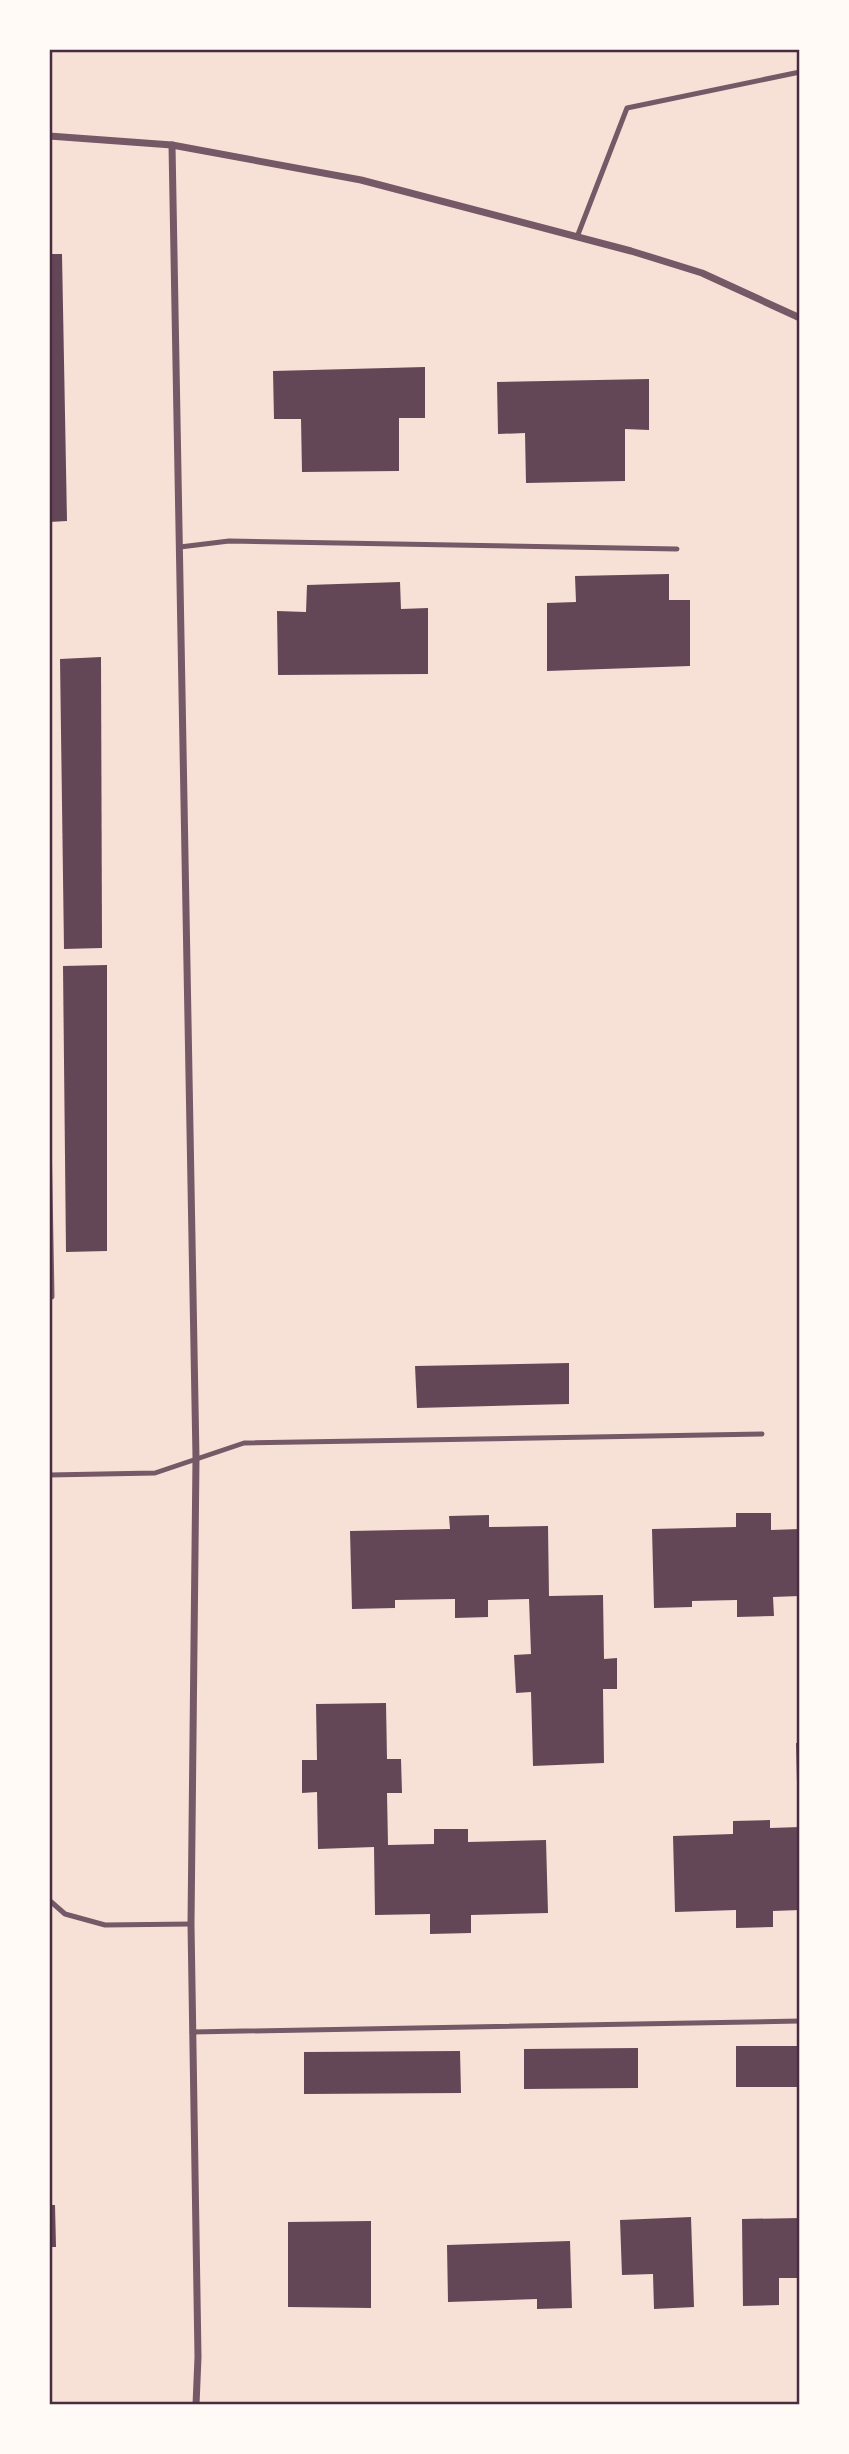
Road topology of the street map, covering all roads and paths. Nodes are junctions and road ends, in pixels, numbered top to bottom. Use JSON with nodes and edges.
{"nodes":[{"id":1,"x":800,"y":72,"type":"edge"},
{"id":2,"x":49,"y":136,"type":"edge"},
{"id":3,"x":172,"y":145,"type":"junction"},
{"id":4,"x":577,"y":237,"type":"junction"},
{"id":5,"x":800,"y":318,"type":"edge"},
{"id":6,"x":180,"y":547,"type":"junction"},
{"id":7,"x":677,"y":549,"type":"dead end"},
{"id":8,"x":49,"y":1134,"type":"edge"},
{"id":9,"x":49,"y":1297,"type":"edge"},
{"id":10,"x":762,"y":1434,"type":"dead end"},
{"id":11,"x":196,"y":1458,"type":"junction"},
{"id":12,"x":49,"y":1475,"type":"edge"},
{"id":13,"x":49,"y":1900,"type":"edge"},
{"id":14,"x":191,"y":1924,"type":"junction"},
{"id":15,"x":800,"y":2021,"type":"edge"},
{"id":16,"x":192,"y":2032,"type":"junction"},
{"id":17,"x":196,"y":2405,"type":"edge"}],
"edges":[{"from":1,"to":4,"type":"lane"},
{"from":2,"to":3,"type":"street"},
{"from":3,"to":4,"type":"street"},
{"from":3,"to":6,"type":"street"},
{"from":4,"to":5,"type":"street"},
{"from":6,"to":7,"type":"lane"},
{"from":6,"to":11,"type":"street"},
{"from":8,"to":9,"type":"lane"},
{"from":10,"to":11,"type":"lane"},
{"from":11,"to":12,"type":"lane"},
{"from":11,"to":14,"type":"street"},
{"from":13,"to":14,"type":"lane"},
{"from":14,"to":16,"type":"street"},
{"from":15,"to":16,"type":"lane"},
{"from":16,"to":17,"type":"street"}]}
